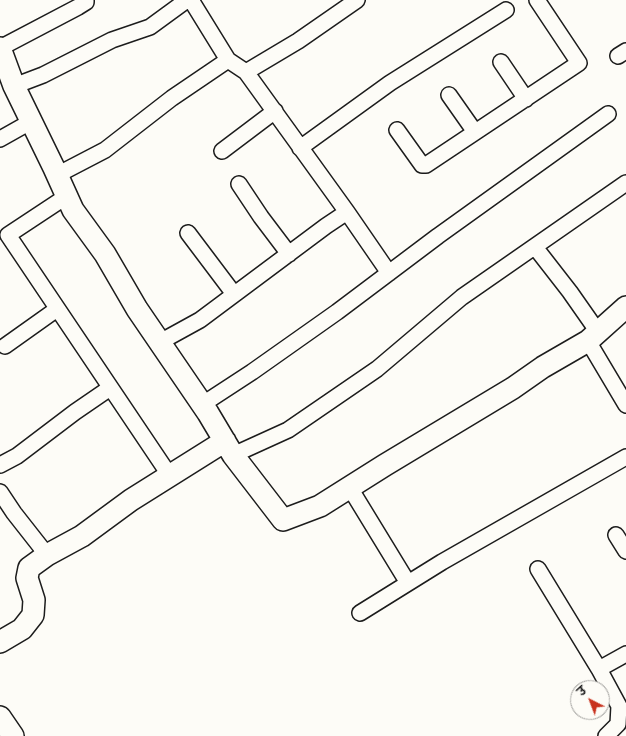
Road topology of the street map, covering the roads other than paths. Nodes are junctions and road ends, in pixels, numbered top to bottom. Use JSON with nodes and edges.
{"nodes":[{"id":1,"x":86,"y":0,"type":"edge"},
{"id":2,"x":187,"y":0,"type":"edge"},
{"id":3,"x":191,"y":0,"type":"edge"},
{"id":4,"x":357,"y":0,"type":"edge"},
{"id":5,"x":537,"y":0,"type":"edge"},
{"id":6,"x":506,"y":10,"type":"dead end"},
{"id":7,"x":0,"y":48,"type":"edge"},
{"id":8,"x":228,"y":60,"type":"junction"},
{"id":9,"x":501,"y":62,"type":"dead end"},
{"id":10,"x":246,"y":72,"type":"junction"},
{"id":11,"x":14,"y":86,"type":"junction"},
{"id":12,"x":449,"y":95,"type":"dead end"},
{"id":13,"x":526,"y":99,"type":"junction"},
{"id":14,"x":275,"y":111,"type":"junction"},
{"id":15,"x":608,"y":114,"type":"dead end"},
{"id":16,"x":32,"y":121,"type":"junction"},
{"id":17,"x":397,"y":130,"type":"dead end"},
{"id":18,"x":475,"y":132,"type":"junction"},
{"id":19,"x":0,"y":139,"type":"edge"},
{"id":20,"x":300,"y":148,"type":"junction"},
{"id":21,"x":222,"y":151,"type":"dead end"},
{"id":22,"x":57,"y":175,"type":"junction"},
{"id":23,"x":626,"y":183,"type":"edge"},
{"id":24,"x":240,"y":184,"type":"dead end"},
{"id":25,"x":67,"y":196,"type":"junction"},
{"id":26,"x":347,"y":212,"type":"junction"},
{"id":27,"x":188,"y":233,"type":"dead end"},
{"id":28,"x":4,"y":238,"type":"edge"},
{"id":29,"x":535,"y":247,"type":"junction"},
{"id":30,"x":289,"y":254,"type":"junction"},
{"id":31,"x":389,"y":273,"type":"junction"},
{"id":32,"x":234,"y":294,"type":"junction"},
{"id":33,"x":626,"y":307,"type":"edge"},
{"id":34,"x":57,"y":309,"type":"junction"},
{"id":35,"x":593,"y":337,"type":"junction"},
{"id":36,"x":160,"y":342,"type":"junction"},
{"id":37,"x":5,"y":346,"type":"dead end"},
{"id":38,"x":110,"y":388,"type":"junction"},
{"id":39,"x":203,"y":404,"type":"junction"},
{"id":40,"x":626,"y":405,"type":"edge"},
{"id":41,"x":229,"y":448,"type":"junction"},
{"id":42,"x":626,"y":457,"type":"edge"},
{"id":43,"x":0,"y":465,"type":"edge"},
{"id":44,"x":170,"y":476,"type":"junction"},
{"id":45,"x":350,"y":488,"type":"junction"},
{"id":46,"x":0,"y":492,"type":"edge"},
{"id":47,"x":616,"y":535,"type":"dead end"},
{"id":48,"x":626,"y":551,"type":"edge"},
{"id":49,"x":47,"y":555,"type":"junction"},
{"id":50,"x":538,"y":569,"type":"dead end"},
{"id":51,"x":408,"y":583,"type":"junction"},
{"id":52,"x":360,"y":613,"type":"dead end"},
{"id":53,"x":0,"y":642,"type":"edge"},
{"id":54,"x":626,"y":654,"type":"edge"},
{"id":55,"x":599,"y":669,"type":"junction"},
{"id":56,"x":0,"y":717,"type":"edge"},
{"id":57,"x":12,"y":736,"type":"edge"},
{"id":58,"x":606,"y":736,"type":"edge"}],
"edges":[{"from":1,"to":7,"type":"street"},
{"from":2,"to":11,"type":"street"},
{"from":3,"to":8,"type":"street"},
{"from":4,"to":10,"type":"street"},
{"from":5,"to":13,"type":"street"},
{"from":6,"to":20,"type":"street"},
{"from":7,"to":11,"type":"street"},
{"from":8,"to":10,"type":"street"},
{"from":8,"to":22,"type":"street"},
{"from":9,"to":13,"type":"street"},
{"from":10,"to":14,"type":"street"},
{"from":11,"to":16,"type":"street"},
{"from":12,"to":18,"type":"street"},
{"from":13,"to":18,"type":"street"},
{"from":14,"to":20,"type":"street"},
{"from":14,"to":21,"type":"street"},
{"from":15,"to":31,"type":"street"},
{"from":16,"to":19,"type":"street"},
{"from":16,"to":22,"type":"street"},
{"from":17,"to":18,"type":"street"},
{"from":20,"to":26,"type":"street"},
{"from":22,"to":25,"type":"street"},
{"from":23,"to":29,"type":"street"},
{"from":24,"to":30,"type":"street"},
{"from":25,"to":28,"type":"street"},
{"from":25,"to":36,"type":"street"},
{"from":26,"to":30,"type":"street"},
{"from":26,"to":31,"type":"street"},
{"from":27,"to":32,"type":"street"},
{"from":28,"to":34,"type":"street"},
{"from":29,"to":35,"type":"street"},
{"from":29,"to":41,"type":"street"},
{"from":30,"to":32,"type":"street"},
{"from":31,"to":39,"type":"street"},
{"from":32,"to":36,"type":"street"},
{"from":33,"to":35,"type":"street"},
{"from":34,"to":37,"type":"street"},
{"from":34,"to":38,"type":"street"},
{"from":35,"to":40,"type":"street"},
{"from":35,"to":45,"type":"street"},
{"from":36,"to":39,"type":"street"},
{"from":38,"to":43,"type":"street"},
{"from":38,"to":44,"type":"street"},
{"from":39,"to":41,"type":"street"},
{"from":41,"to":44,"type":"street"},
{"from":41,"to":45,"type":"street"},
{"from":42,"to":51,"type":"street"},
{"from":44,"to":49,"type":"street"},
{"from":45,"to":51,"type":"street"},
{"from":46,"to":49,"type":"street"},
{"from":47,"to":48,"type":"street"},
{"from":49,"to":53,"type":"street"},
{"from":50,"to":55,"type":"street"},
{"from":51,"to":52,"type":"street"},
{"from":54,"to":55,"type":"street"},
{"from":55,"to":58,"type":"street"},
{"from":56,"to":57,"type":"street"}]}
